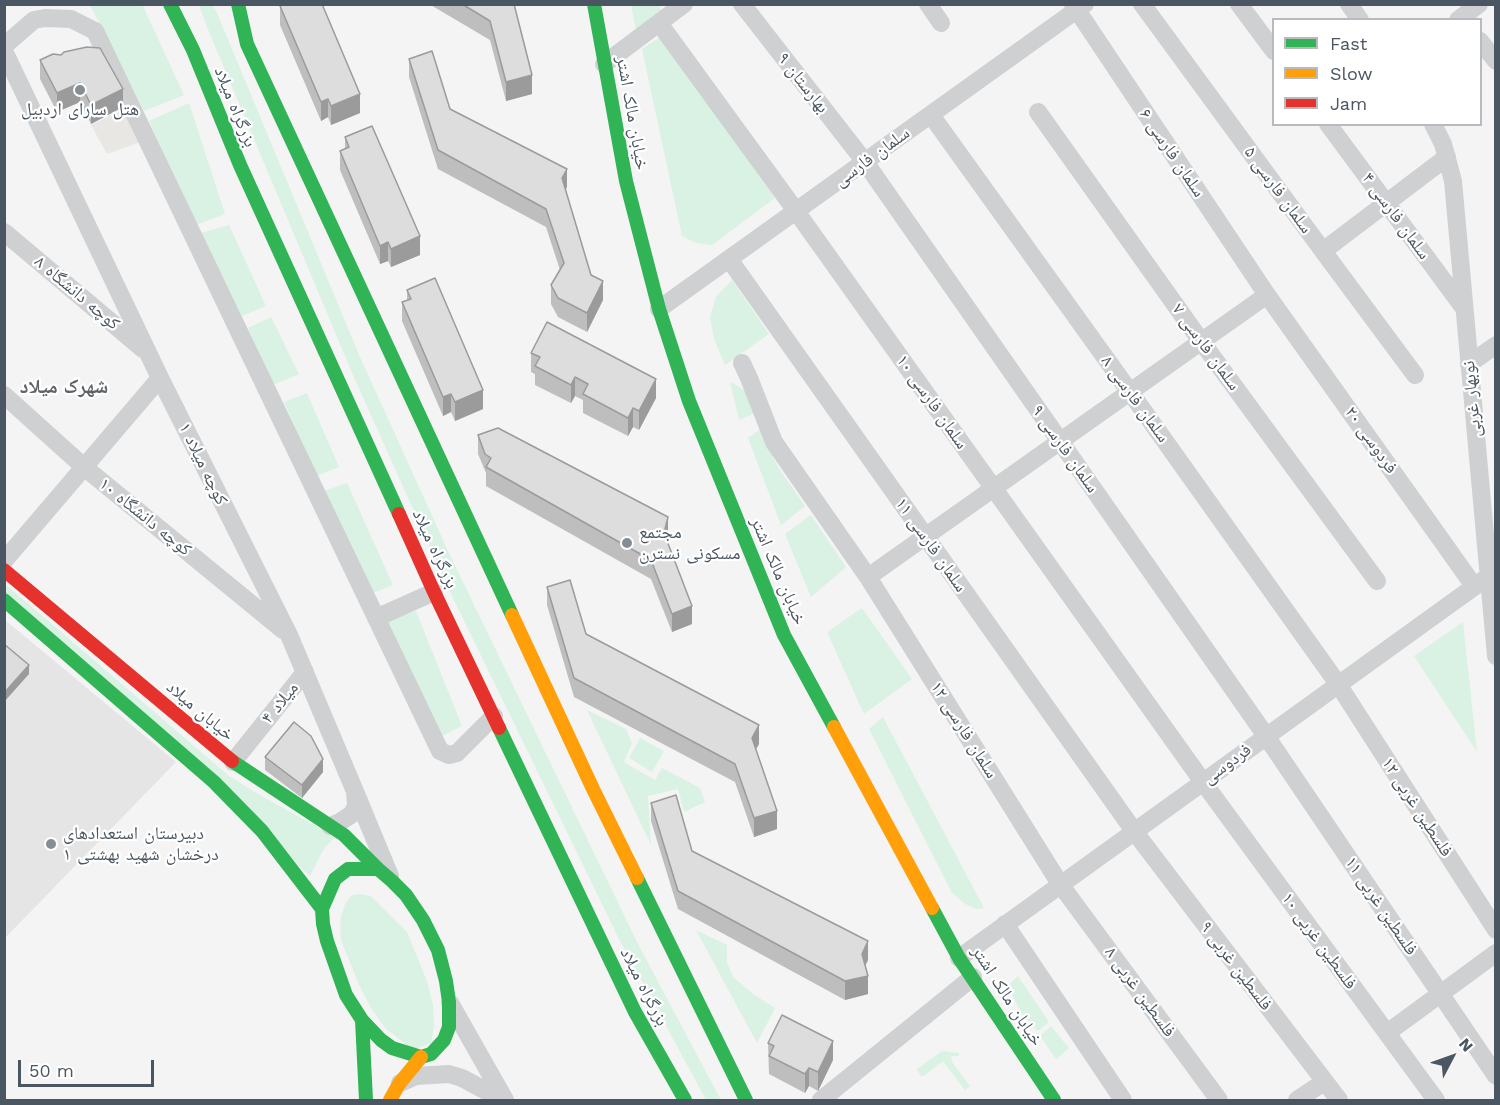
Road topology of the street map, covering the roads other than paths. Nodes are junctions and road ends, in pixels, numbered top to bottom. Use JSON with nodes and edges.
{"nodes":[{"id":1,"x":170,"y":4,"type":"edge"},
{"id":2,"x":183,"y":4,"type":"edge"},
{"id":3,"x":238,"y":4,"type":"edge"},
{"id":4,"x":594,"y":4,"type":"edge"},
{"id":5,"x":684,"y":4,"type":"edge"},
{"id":6,"x":742,"y":4,"type":"edge"},
{"id":7,"x":928,"y":4,"type":"edge"},
{"id":8,"x":1142,"y":4,"type":"edge"},
{"id":9,"x":1239,"y":4,"type":"edge"},
{"id":10,"x":1349,"y":4,"type":"edge"},
{"id":11,"x":1479,"y":4,"type":"edge"},
{"id":12,"x":1078,"y":6,"type":"edge"},
{"id":13,"x":1460,"y":15,"type":"edge"},
{"id":14,"x":1359,"y":18,"type":"edge"},
{"id":15,"x":659,"y":23,"type":"junction"},
{"id":16,"x":941,"y":23,"type":"dead end"},
{"id":17,"x":182,"y":29,"type":"junction"},
{"id":18,"x":1482,"y":43,"type":"edge"},
{"id":19,"x":4,"y":46,"type":"edge"},
{"id":20,"x":1272,"y":48,"type":"edge"},
{"id":21,"x":4,"y":51,"type":"edge"},
{"id":22,"x":1496,"y":61,"type":"edge"},
{"id":23,"x":604,"y":64,"type":"junction"},
{"id":24,"x":1038,"y":112,"type":"dead end"},
{"id":25,"x":931,"y":115,"type":"junction"},
{"id":26,"x":1329,"y":126,"type":"edge"},
{"id":27,"x":1434,"y":126,"type":"edge"},
{"id":28,"x":1445,"y":150,"type":"junction"},
{"id":29,"x":865,"y":162,"type":"junction"},
{"id":30,"x":1387,"y":204,"type":"junction"},
{"id":31,"x":796,"y":211,"type":"junction"},
{"id":32,"x":4,"y":232,"type":"edge"},
{"id":33,"x":1323,"y":252,"type":"junction"},
{"id":34,"x":729,"y":259,"type":"junction"},
{"id":35,"x":1267,"y":295,"type":"junction"},
{"id":36,"x":1464,"y":308,"type":"junction"},
{"id":37,"x":659,"y":309,"type":"junction"},
{"id":38,"x":1201,"y":341,"type":"junction"},
{"id":39,"x":1496,"y":345,"type":"edge"},
{"id":40,"x":149,"y":354,"type":"junction"},
{"id":41,"x":742,"y":363,"type":"dead end"},
{"id":42,"x":1469,"y":364,"type":"junction"},
{"id":43,"x":1415,"y":375,"type":"dead end"},
{"id":44,"x":160,"y":378,"type":"junction"},
{"id":45,"x":1130,"y":392,"type":"junction"},
{"id":46,"x":4,"y":395,"type":"edge"},
{"id":47,"x":1060,"y":442,"type":"junction"},
{"id":48,"x":84,"y":467,"type":"junction"},
{"id":49,"x":993,"y":488,"type":"junction"},
{"id":50,"x":925,"y":537,"type":"junction"},
{"id":51,"x":4,"y":561,"type":"edge"},
{"id":52,"x":4,"y":570,"type":"edge"},
{"id":53,"x":868,"y":577,"type":"junction"},
{"id":54,"x":1486,"y":578,"type":"edge"},
{"id":55,"x":1377,"y":581,"type":"dead end"},
{"id":56,"x":434,"y":592,"type":"junction"},
{"id":57,"x":4,"y":600,"type":"edge"},
{"id":58,"x":376,"y":618,"type":"junction"},
{"id":59,"x":289,"y":635,"type":"junction"},
{"id":60,"x":1496,"y":656,"type":"edge"},
{"id":61,"x":305,"y":672,"type":"junction"},
{"id":62,"x":1338,"y":684,"type":"junction"},
{"id":63,"x":494,"y":716,"type":"junction"},
{"id":64,"x":1266,"y":736,"type":"junction"},
{"id":65,"x":232,"y":762,"type":"junction"},
{"id":66,"x":1203,"y":782,"type":"junction"},
{"id":67,"x":354,"y":789,"type":"junction"},
{"id":68,"x":330,"y":826,"type":"junction"},
{"id":69,"x":1134,"y":831,"type":"junction"},
{"id":70,"x":385,"y":875,"type":"junction"},
{"id":71,"x":1060,"y":884,"type":"junction"},
{"id":72,"x":322,"y":909,"type":"junction"},
{"id":73,"x":1005,"y":924,"type":"junction"},
{"id":74,"x":1496,"y":930,"type":"edge"},
{"id":75,"x":1496,"y":953,"type":"edge"},
{"id":76,"x":959,"y":958,"type":"junction"},
{"id":77,"x":973,"y":977,"type":"junction"},
{"id":78,"x":1440,"y":993,"type":"junction"},
{"id":79,"x":449,"y":1002,"type":"junction"},
{"id":80,"x":362,"y":1020,"type":"junction"},
{"id":81,"x":1387,"y":1033,"type":"junction"},
{"id":82,"x":421,"y":1057,"type":"junction"},
{"id":83,"x":1496,"y":1076,"type":"edge"},
{"id":84,"x":1324,"y":1082,"type":"junction"},
{"id":85,"x":399,"y":1084,"type":"junction"},
{"id":86,"x":366,"y":1101,"type":"edge"},
{"id":87,"x":390,"y":1101,"type":"edge"},
{"id":88,"x":499,"y":1101,"type":"edge"},
{"id":89,"x":505,"y":1101,"type":"edge"},
{"id":90,"x":685,"y":1101,"type":"edge"},
{"id":91,"x":746,"y":1101,"type":"edge"},
{"id":92,"x":822,"y":1101,"type":"edge"},
{"id":93,"x":1054,"y":1101,"type":"edge"},
{"id":94,"x":1123,"y":1101,"type":"edge"},
{"id":95,"x":1219,"y":1101,"type":"edge"},
{"id":96,"x":1297,"y":1101,"type":"edge"},
{"id":97,"x":1339,"y":1101,"type":"edge"},
{"id":98,"x":1436,"y":1101,"type":"edge"}],
"edges":[{"from":1,"to":17,"type":"main road","name":"بزرگراه میلاد"},
{"from":2,"to":17,"type":"main road"},
{"from":3,"to":91,"type":"main road","name":"بزرگراه میلاد"},
{"from":4,"to":23,"type":"main road","name":"خیابان مالک اشتر"},
{"from":5,"to":15,"type":"street"},
{"from":6,"to":29,"type":"street","name":"بهارستان ۹"},
{"from":7,"to":16,"type":"street"},
{"from":8,"to":33,"type":"street","name":"سلمان فارسی ۵"},
{"from":9,"to":20,"type":"street"},
{"from":10,"to":14,"type":"street"},
{"from":11,"to":13,"type":"street"},
{"from":12,"to":25,"type":"street","name":"سلمان فارسی"},
{"from":12,"to":35,"type":"street","name":"سلمان فارسی ۶"},
{"from":15,"to":23,"type":"street"},
{"from":15,"to":31,"type":"street","name":"سلمان فارسی ۱۰"},
{"from":17,"to":56,"type":"main road","name":"بزرگراه میلاد"},
{"from":18,"to":22,"type":"street"},
{"from":19,"to":58,"type":"street"},
{"from":21,"to":40,"type":"street","name":"کوچه میلاد ۱"},
{"from":23,"to":37,"type":"main road","name":"خیابان مالک اشتر"},
{"from":24,"to":38,"type":"street","name":"سلمان فارسی ۷"},
{"from":25,"to":29,"type":"street","name":"سلمان فارسی"},
{"from":25,"to":45,"type":"street","name":"سلمان فارسی ۸"},
{"from":26,"to":30,"type":"street","name":"سلمان فارسی ۴"},
{"from":27,"to":28,"type":"street","name":"نوبهار غربی"},
{"from":28,"to":30,"type":"street"},
{"from":28,"to":36,"type":"street","name":"نوبهار غربی"},
{"from":29,"to":31,"type":"street","name":"سلمان فارسی"},
{"from":29,"to":47,"type":"street","name":"سلمان فارسی ۹"},
{"from":30,"to":33,"type":"street"},
{"from":30,"to":36,"type":"street","name":"سلمان فارسی ۴"},
{"from":31,"to":34,"type":"street","name":"سلمان فارسی"},
{"from":31,"to":49,"type":"street","name":"سلمان فارسی ۱۰"},
{"from":32,"to":40,"type":"street","name":"کوچه دانشگاه ۸"},
{"from":33,"to":43,"type":"street","name":"سلمان فارسی ۵"},
{"from":34,"to":37,"type":"street","name":"سلمان فارسی"},
{"from":34,"to":50,"type":"street","name":"سلمان فارسی ۱۱"},
{"from":35,"to":38,"type":"street"},
{"from":35,"to":54,"type":"street","name":"فردوسی ۲۰"},
{"from":36,"to":42,"type":"street","name":"نوبهار غربی"},
{"from":37,"to":76,"type":"main road","name":"خیابان مالک اشتر"},
{"from":38,"to":45,"type":"street"},
{"from":38,"to":55,"type":"street","name":"سلمان فارسی ۷"},
{"from":39,"to":42,"type":"street"},
{"from":40,"to":44,"type":"street","name":"کوچه میلاد ۱"},
{"from":41,"to":53,"type":"street","name":"سلمان فارسی ۱۲"},
{"from":42,"to":54,"type":"street","name":"نوبهار غربی"},
{"from":44,"to":48,"type":"street"},
{"from":44,"to":59,"type":"street","name":"کوچه میلاد ۱"},
{"from":45,"to":47,"type":"street"},
{"from":45,"to":62,"type":"street","name":"سلمان فارسی ۸"},
{"from":46,"to":48,"type":"street","name":"کوچه دانشگاه ۱۰"},
{"from":47,"to":49,"type":"street"},
{"from":47,"to":64,"type":"street","name":"سلمان فارسی ۹"},
{"from":48,"to":51,"type":"street"},
{"from":48,"to":59,"type":"street","name":"کوچه دانشگاه ۱۰"},
{"from":49,"to":50,"type":"street"},
{"from":49,"to":66,"type":"street","name":"سلمان فارسی ۱۰"},
{"from":50,"to":53,"type":"street"},
{"from":50,"to":69,"type":"street","name":"سلمان فارسی ۱۱"},
{"from":52,"to":65,"type":"main road","name":"خیابان میلاد"},
{"from":53,"to":71,"type":"street","name":"سلمان فارسی ۱۲"},
{"from":54,"to":60,"type":"street","name":"نوبهار غربی"},
{"from":54,"to":62,"type":"street","name":"فردوسی"},
{"from":56,"to":58,"type":"street"},
{"from":56,"to":63,"type":"main road","name":"بزرگراه میلاد"},
{"from":57,"to":72,"type":"main road"},
{"from":58,"to":63,"type":"street"},
{"from":59,"to":61,"type":"street","name":"کوچه میلاد ۱"},
{"from":61,"to":65,"type":"street","name":"میلاد ۴"},
{"from":61,"to":67,"type":"street","name":"کوچه میلاد ۱"},
{"from":62,"to":64,"type":"street","name":"فردوسی"},
{"from":62,"to":74,"type":"street","name":"فلسطین غربی ۱۲"},
{"from":63,"to":90,"type":"main road","name":"بزرگراه میلاد"},
{"from":64,"to":66,"type":"street","name":"فردوسی"},
{"from":64,"to":78,"type":"street","name":"فلسطین غربی ۱۱"},
{"from":65,"to":68,"type":"main road","name":"خیابان میلاد"},
{"from":66,"to":69,"type":"street","name":"فردوسی"},
{"from":66,"to":81,"type":"street","name":"فلسطین غربی ۱۰"},
{"from":67,"to":68,"type":"street"},
{"from":67,"to":70,"type":"street","name":"کوچه میلاد ۱"},
{"from":68,"to":70,"type":"main road","name":"خیابان میلاد"},
{"from":69,"to":71,"type":"street","name":"فردوسی"},
{"from":69,"to":84,"type":"street","name":"فلسطین غربی ۹"},
{"from":70,"to":72,"type":"main road"},
{"from":70,"to":79,"type":"main road","name":"خیابان میلاد"},
{"from":71,"to":73,"type":"street","name":"فردوسی"},
{"from":71,"to":95,"type":"street","name":"فلسطین غربی ۸"},
{"from":72,"to":80,"type":"main road"},
{"from":73,"to":76,"type":"street","name":"فردوسی"},
{"from":73,"to":94,"type":"street"},
{"from":75,"to":78,"type":"street"},
{"from":76,"to":77,"type":"main road","name":"خیابان مالک اشتر"},
{"from":77,"to":92,"type":"street"},
{"from":77,"to":93,"type":"main road","name":"خیابان مالک اشتر"},
{"from":78,"to":81,"type":"street"},
{"from":78,"to":83,"type":"street","name":"فلسطین غربی ۱۱"},
{"from":79,"to":82,"type":"main road","name":"خیابان میلاد"},
{"from":79,"to":89,"type":"street"},
{"from":80,"to":82,"type":"main road"},
{"from":80,"to":86,"type":"main road"},
{"from":81,"to":98,"type":"street","name":"فلسطین غربی ۱۰"},
{"from":82,"to":85,"type":"main road","name":"خیابان میلاد"},
{"from":84,"to":96,"type":"street"},
{"from":84,"to":97,"type":"street","name":"فلسطین غربی ۹"},
{"from":85,"to":87,"type":"main road","name":"خیابان میلاد"},
{"from":85,"to":88,"type":"street"}]}
